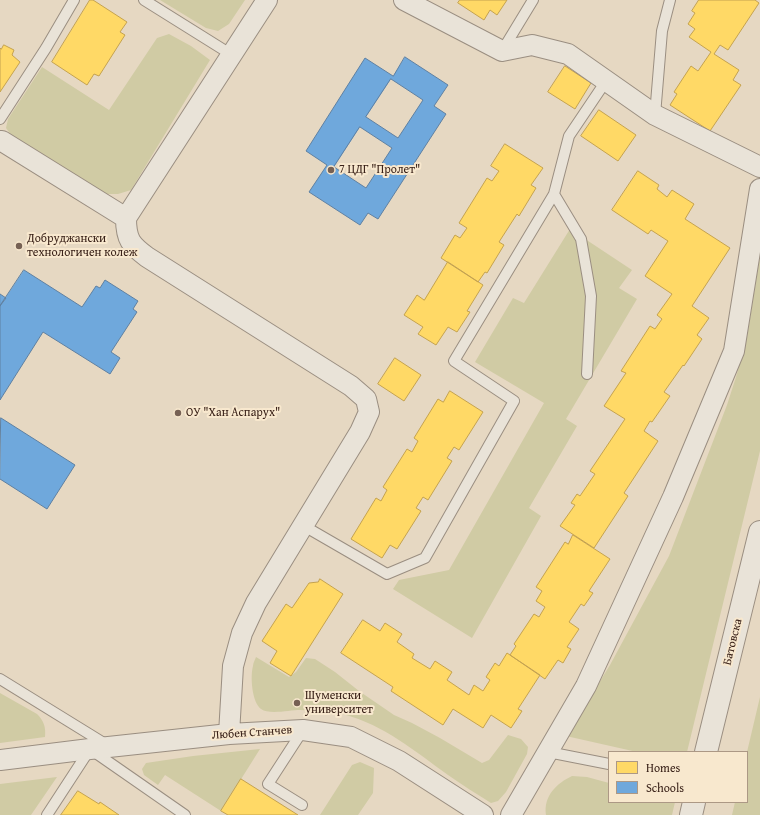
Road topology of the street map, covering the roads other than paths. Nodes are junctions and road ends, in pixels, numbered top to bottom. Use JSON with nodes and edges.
{"nodes":[{"id":1,"x":74,"y":0,"type":"edge"},
{"id":2,"x":144,"y":0,"type":"edge"},
{"id":3,"x":266,"y":0,"type":"edge"},
{"id":4,"x":404,"y":0,"type":"edge"},
{"id":5,"x":533,"y":0,"type":"edge"},
{"id":6,"x":670,"y":0,"type":"edge"},
{"id":7,"x":502,"y":51,"type":"junction"},
{"id":8,"x":232,"y":54,"type":"junction"},
{"id":9,"x":606,"y":81,"type":"junction"},
{"id":10,"x":655,"y":115,"type":"junction"},
{"id":11,"x":0,"y":119,"type":"edge"},
{"id":12,"x":0,"y":141,"type":"edge"},
{"id":13,"x":760,"y":167,"type":"edge"},
{"id":14,"x":760,"y":189,"type":"edge"},
{"id":15,"x":554,"y":194,"type":"junction"},
{"id":16,"x":126,"y":218,"type":"junction"},
{"id":17,"x":587,"y":374,"type":"dead end"},
{"id":18,"x":304,"y":526,"type":"junction"},
{"id":19,"x":760,"y":532,"type":"edge"},
{"id":20,"x":0,"y":679,"type":"edge"},
{"id":21,"x":303,"y":730,"type":"junction"},
{"id":22,"x":229,"y":734,"type":"junction"},
{"id":23,"x":111,"y":747,"type":"junction"},
{"id":24,"x":90,"y":749,"type":"junction"},
{"id":25,"x":706,"y":751,"type":"edge"},
{"id":26,"x":548,"y":752,"type":"junction"},
{"id":27,"x":0,"y":760,"type":"edge"},
{"id":28,"x":608,"y":764,"type":"edge"},
{"id":29,"x":694,"y":803,"type":"edge"},
{"id":30,"x":302,"y":805,"type":"dead end"},
{"id":31,"x":48,"y":815,"type":"edge"},
{"id":32,"x":185,"y":815,"type":"edge"},
{"id":33,"x":483,"y":815,"type":"edge"},
{"id":34,"x":511,"y":815,"type":"edge"},
{"id":35,"x":691,"y":815,"type":"edge"}],
"edges":[{"from":1,"to":11,"type":"lane"},
{"from":2,"to":8,"type":"lane"},
{"from":3,"to":8,"type":"street"},
{"from":4,"to":7,"type":"street"},
{"from":5,"to":7,"type":"lane"},
{"from":6,"to":10,"type":"lane"},
{"from":7,"to":9,"type":"street"},
{"from":8,"to":16,"type":"street"},
{"from":9,"to":10,"type":"street"},
{"from":9,"to":15,"type":"lane"},
{"from":10,"to":13,"type":"street"},
{"from":12,"to":16,"type":"street"},
{"from":14,"to":26,"type":"street"},
{"from":15,"to":17,"type":"lane"},
{"from":15,"to":18,"type":"lane"},
{"from":16,"to":18,"type":"street"},
{"from":18,"to":22,"type":"street"},
{"from":19,"to":25,"type":"street","name":"Батовска"},
{"from":20,"to":23,"type":"lane"},
{"from":21,"to":22,"type":"street","name":"Любен Станчев"},
{"from":21,"to":30,"type":"lane"},
{"from":21,"to":33,"type":"street","name":"Любен Станчев"},
{"from":22,"to":23,"type":"street","name":"Любен Станчев"},
{"from":23,"to":24,"type":"street","name":"Любен Станчев"},
{"from":24,"to":27,"type":"street","name":"Любен Станчев"},
{"from":24,"to":31,"type":"lane"},
{"from":24,"to":32,"type":"lane"},
{"from":26,"to":28,"type":"lane"},
{"from":26,"to":34,"type":"street"},
{"from":29,"to":35,"type":"street"}]}
